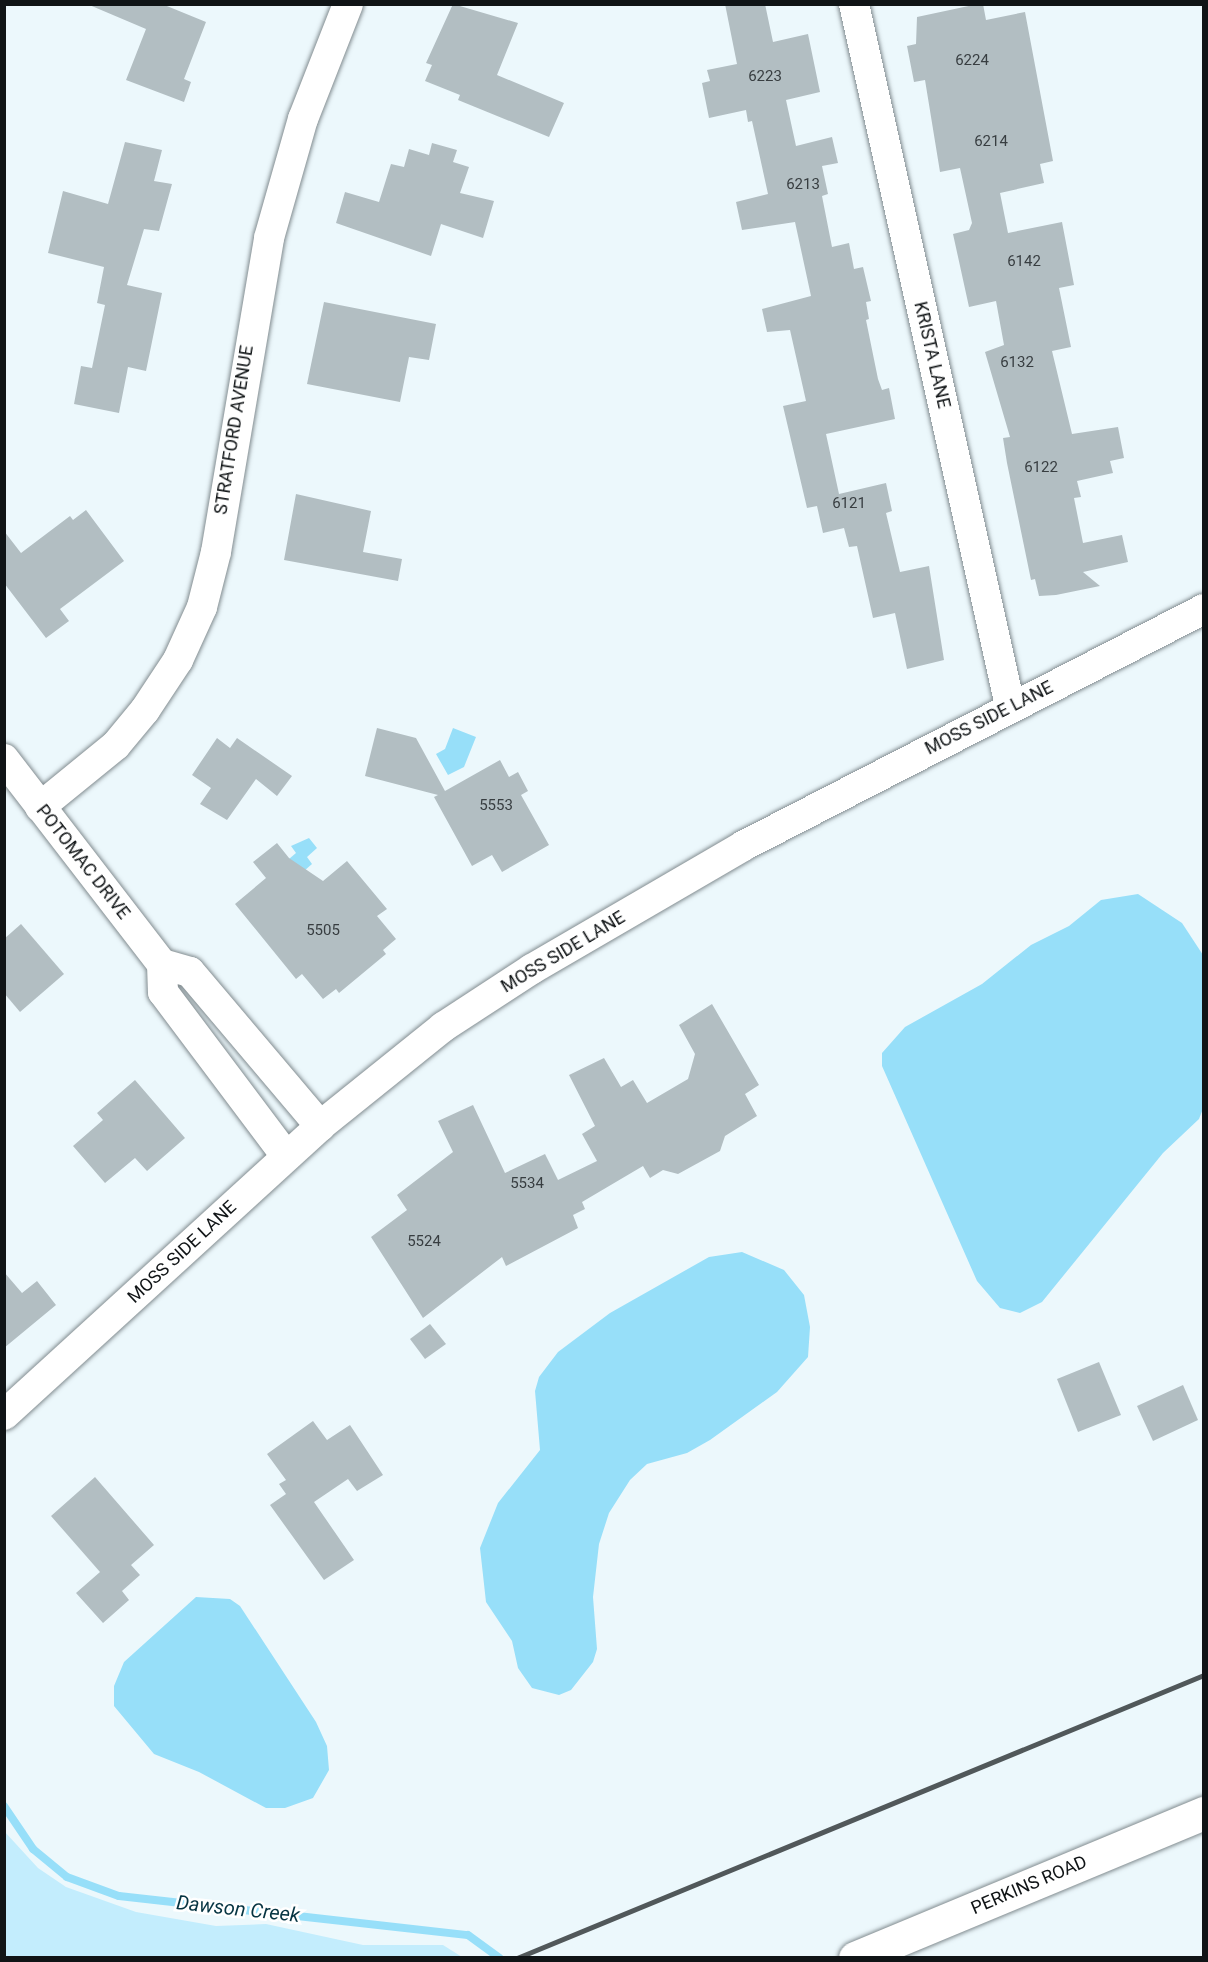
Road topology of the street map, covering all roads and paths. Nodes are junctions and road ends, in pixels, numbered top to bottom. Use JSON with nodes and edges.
{"nodes":[{"id":1,"x":348,"y":4,"type":"edge"},
{"id":2,"x":854,"y":4,"type":"edge"},
{"id":3,"x":1203,"y":609,"type":"edge"},
{"id":4,"x":1010,"y":706,"type":"junction"},
{"id":5,"x":4,"y":759,"type":"edge"},
{"id":6,"x":40,"y":807,"type":"junction"},
{"id":7,"x":162,"y":964,"type":"junction"},
{"id":8,"x":320,"y":1126,"type":"junction"},
{"id":9,"x":286,"y":1156,"type":"junction"},
{"id":10,"x":4,"y":1415,"type":"edge"},
{"id":11,"x":1203,"y":1813,"type":"edge"},
{"id":12,"x":855,"y":1958,"type":"edge"}],
"edges":[{"from":1,"to":6,"type":"street","name":"STRATFORD AVENUE"},
{"from":2,"to":4,"type":"street","name":"KRISTA LANE"},
{"from":3,"to":4,"type":"street","name":"MOSS SIDE LANE"},
{"from":4,"to":8,"type":"street","name":"MOSS SIDE LANE"},
{"from":5,"to":6,"type":"street","name":"POTOMAC DRIVE"},
{"from":6,"to":7,"type":"street","name":"POTOMAC DRIVE"},
{"from":7,"to":8,"type":"street"},
{"from":7,"to":9,"type":"street"},
{"from":8,"to":9,"type":"street","name":"MOSS SIDE LANE"},
{"from":9,"to":10,"type":"street","name":"MOSS SIDE LANE"},
{"from":11,"to":12,"type":"main road","name":"PERKINS ROAD"}]}
